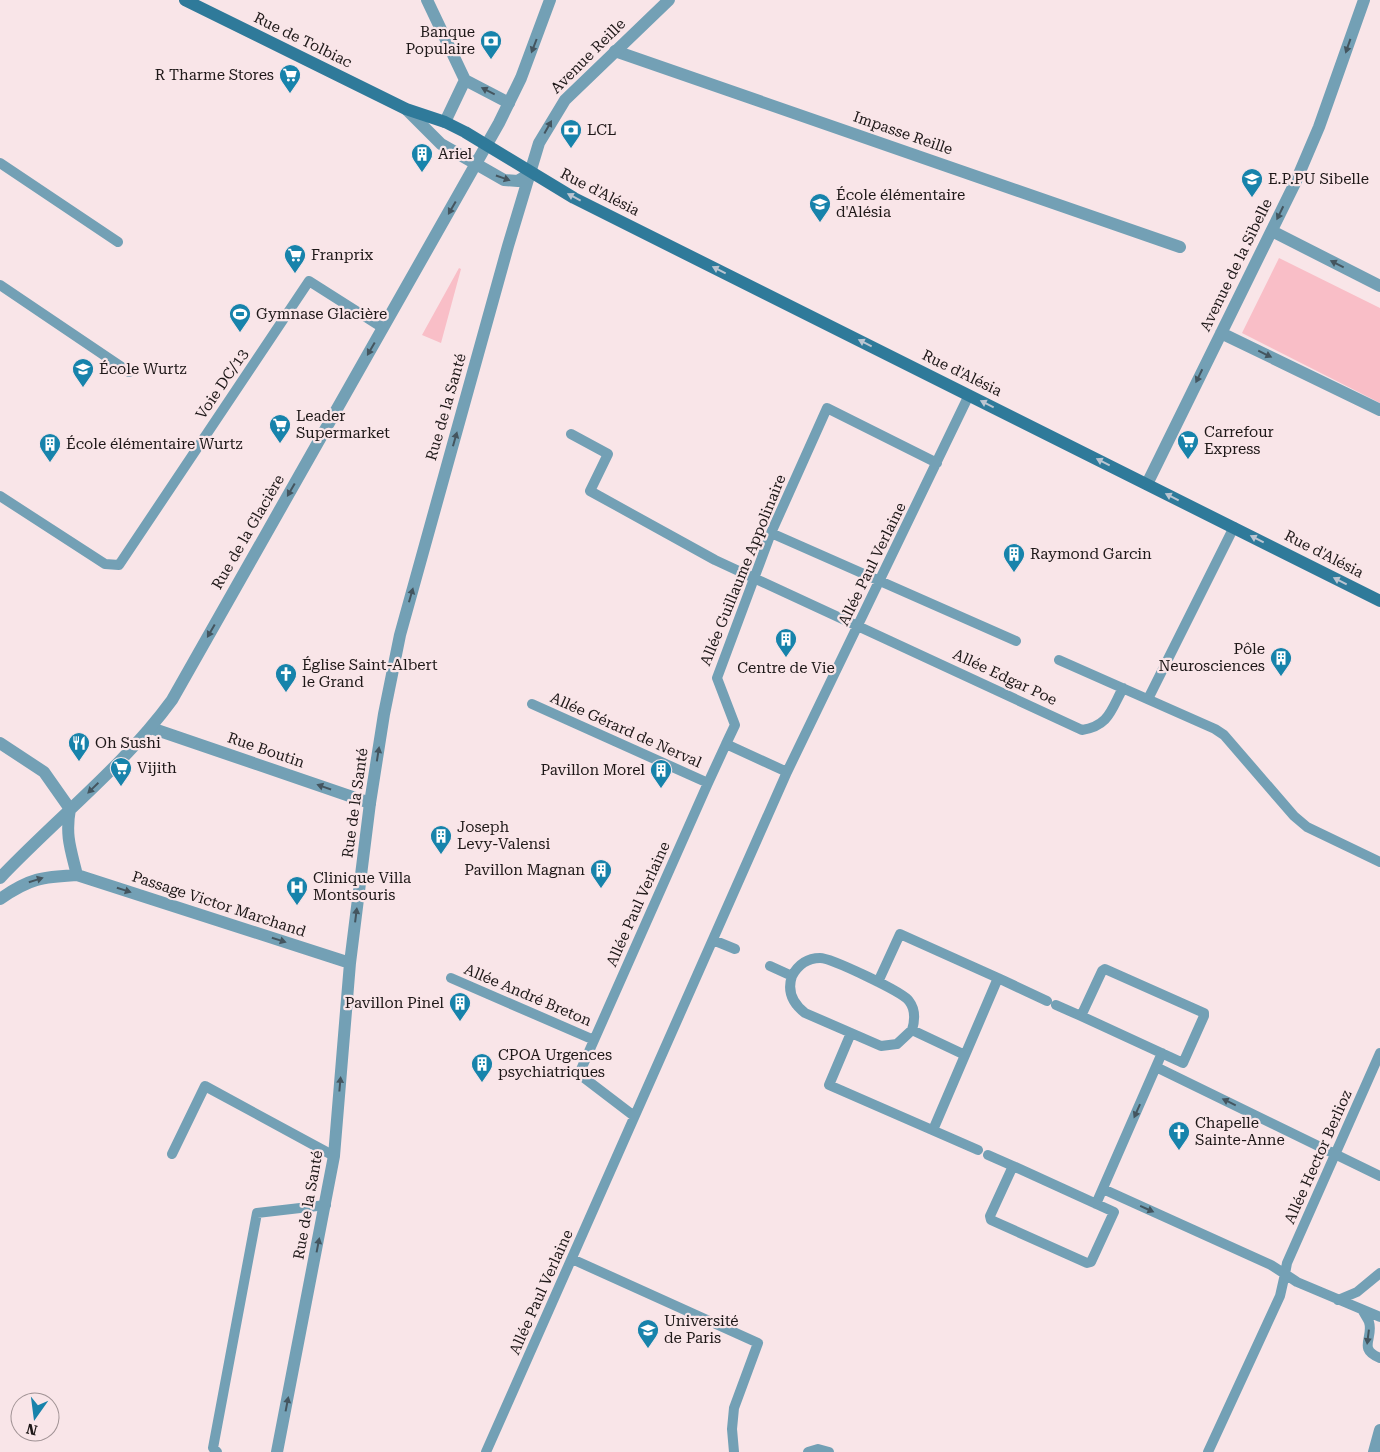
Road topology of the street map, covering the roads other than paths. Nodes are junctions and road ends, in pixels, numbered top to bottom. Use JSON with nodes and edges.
{"nodes":[{"id":1,"x":185,"y":0,"type":"edge"},
{"id":2,"x":427,"y":0,"type":"edge"},
{"id":3,"x":550,"y":0,"type":"edge"},
{"id":4,"x":669,"y":0,"type":"edge"},
{"id":5,"x":1364,"y":0,"type":"edge"},
{"id":6,"x":615,"y":52,"type":"junction"},
{"id":7,"x":465,"y":80,"type":"junction"},
{"id":8,"x":510,"y":102,"type":"junction"},
{"id":9,"x":406,"y":109,"type":"junction"},
{"id":10,"x":445,"y":122,"type":"junction"},
{"id":11,"x":486,"y":146,"type":"junction"},
{"id":12,"x":0,"y":163,"type":"edge"},
{"id":13,"x":476,"y":165,"type":"junction"},
{"id":14,"x":530,"y":172,"type":"junction"},
{"id":15,"x":1272,"y":230,"type":"junction"},
{"id":16,"x":118,"y":242,"type":"dead end"},
{"id":17,"x":1180,"y":246,"type":"dead end"},
{"id":18,"x":0,"y":284,"type":"edge"},
{"id":19,"x":1380,"y":286,"type":"edge"},
{"id":20,"x":383,"y":328,"type":"junction"},
{"id":21,"x":1221,"y":332,"type":"junction"},
{"id":22,"x":129,"y":372,"type":"dead end"},
{"id":23,"x":969,"y":395,"type":"junction"},
{"id":24,"x":1380,"y":410,"type":"edge"},
{"id":25,"x":571,"y":434,"type":"dead end"},
{"id":26,"x":937,"y":463,"type":"junction"},
{"id":27,"x":1147,"y":484,"type":"junction"},
{"id":28,"x":0,"y":496,"type":"edge"},
{"id":29,"x":1234,"y":527,"type":"junction"},
{"id":30,"x":771,"y":533,"type":"junction"},
{"id":31,"x":753,"y":578,"type":"junction"},
{"id":32,"x":880,"y":581,"type":"junction"},
{"id":33,"x":1380,"y":601,"type":"edge"},
{"id":34,"x":858,"y":626,"type":"junction"},
{"id":35,"x":1016,"y":641,"type":"dead end"},
{"id":36,"x":1059,"y":660,"type":"dead end"},
{"id":37,"x":1123,"y":688,"type":"junction"},
{"id":38,"x":1148,"y":700,"type":"junction"},
{"id":39,"x":532,"y":704,"type":"dead end"},
{"id":40,"x":152,"y":728,"type":"junction"},
{"id":41,"x":0,"y":743,"type":"edge"},
{"id":42,"x":726,"y":744,"type":"junction"},
{"id":43,"x":787,"y":772,"type":"junction"},
{"id":44,"x":708,"y":783,"type":"junction"},
{"id":45,"x":370,"y":803,"type":"junction"},
{"id":46,"x":70,"y":809,"type":"junction"},
{"id":47,"x":1380,"y":862,"type":"edge"},
{"id":48,"x":78,"y":875,"type":"junction"},
{"id":49,"x":0,"y":878,"type":"edge"},
{"id":50,"x":0,"y":899,"type":"edge"},
{"id":51,"x":713,"y":940,"type":"junction"},
{"id":52,"x":735,"y":949,"type":"dead end"},
{"id":53,"x":350,"y":963,"type":"junction"},
{"id":54,"x":770,"y":966,"type":"dead end"},
{"id":55,"x":792,"y":976,"type":"junction"},
{"id":56,"x":451,"y":978,"type":"dead end"},
{"id":57,"x":998,"y":978,"type":"junction"},
{"id":58,"x":878,"y":982,"type":"junction"},
{"id":59,"x":1081,"y":1016,"type":"junction"},
{"id":60,"x":912,"y":1030,"type":"junction"},
{"id":61,"x":851,"y":1033,"type":"junction"},
{"id":62,"x":594,"y":1040,"type":"junction"},
{"id":63,"x":1380,"y":1052,"type":"edge"},
{"id":64,"x":1162,"y":1053,"type":"junction"},
{"id":65,"x":965,"y":1055,"type":"junction"},
{"id":66,"x":1156,"y":1067,"type":"junction"},
{"id":67,"x":634,"y":1116,"type":"junction"},
{"id":68,"x":933,"y":1130,"type":"junction"},
{"id":69,"x":1336,"y":1153,"type":"junction"},
{"id":70,"x":172,"y":1154,"type":"dead end"},
{"id":71,"x":334,"y":1156,"type":"junction"},
{"id":72,"x":1013,"y":1166,"type":"junction"},
{"id":73,"x":1380,"y":1176,"type":"edge"},
{"id":74,"x":1103,"y":1189,"type":"junction"},
{"id":75,"x":1096,"y":1204,"type":"junction"},
{"id":76,"x":326,"y":1205,"type":"junction"},
{"id":77,"x":572,"y":1259,"type":"junction"},
{"id":78,"x":1380,"y":1273,"type":"edge"},
{"id":79,"x":1285,"y":1274,"type":"junction"},
{"id":80,"x":1338,"y":1300,"type":"junction"},
{"id":81,"x":1363,"y":1311,"type":"junction"},
{"id":82,"x":1380,"y":1317,"type":"edge"},
{"id":83,"x":1380,"y":1358,"type":"edge"},
{"id":84,"x":1380,"y":1430,"type":"edge"},
{"id":85,"x":217,"y":1452,"type":"edge"},
{"id":86,"x":278,"y":1452,"type":"edge"},
{"id":87,"x":486,"y":1452,"type":"edge"},
{"id":88,"x":734,"y":1452,"type":"edge"},
{"id":89,"x":808,"y":1452,"type":"edge"},
{"id":90,"x":830,"y":1452,"type":"edge"},
{"id":91,"x":1208,"y":1452,"type":"edge"},
{"id":92,"x":1374,"y":1452,"type":"edge"}],
"edges":[{"from":1,"to":9,"type":"main road","name":"Rue de Tolbiac"},
{"from":2,"to":7,"type":"street"},
{"from":3,"to":8,"type":"street","name":"Rue de la Glacière","one_way":true},
{"from":4,"to":6,"type":"street","name":"Avenue Reille"},
{"from":5,"to":15,"type":"street","name":"Avenue de la Sibelle","one_way":true},
{"from":14,"to":6,"type":"street","name":"Avenue Reille","one_way":true},
{"from":6,"to":17,"type":"street","name":"Impasse Reille"},
{"from":8,"to":7,"type":"street","one_way":true},
{"from":7,"to":10,"type":"street"},
{"from":8,"to":11,"type":"street","name":"Rue de la Glacière"},
{"from":9,"to":10,"type":"main road","name":"Rue de Tolbiac"},
{"from":9,"to":13,"type":"street"},
{"from":10,"to":11,"type":"main road","name":"Rue de Tolbiac"},
{"from":11,"to":13,"type":"street","name":"Rue de la Glacière"},
{"from":11,"to":14,"type":"main road","name":"Rue d'Alésia"},
{"from":12,"to":16,"type":"lane"},
{"from":13,"to":14,"type":"street","one_way":true},
{"from":13,"to":20,"type":"street","name":"Rue de la Glacière","one_way":true},
{"from":23,"to":14,"type":"main road","name":"Rue d'Alésia","one_way":true},
{"from":45,"to":14,"type":"street","name":"Rue de la Santé","one_way":true},
{"from":19,"to":15,"type":"street","one_way":true},
{"from":15,"to":21,"type":"street","name":"Avenue de la Sibelle"},
{"from":18,"to":22,"type":"lane"},
{"from":20,"to":28,"type":"lane","name":"Voie DC/13"},
{"from":20,"to":40,"type":"street","name":"Rue de la Glacière","one_way":true},
{"from":21,"to":24,"type":"street","one_way":true},
{"from":21,"to":27,"type":"street","name":"Avenue de la Sibelle","one_way":true},
{"from":23,"to":26,"type":"lane","name":"Allée Paul Verlaine"},
{"from":27,"to":23,"type":"main road","name":"Rue d'Alésia","one_way":true},
{"from":25,"to":31,"type":"lane","name":"Allée Edgar Poe"},
{"from":26,"to":30,"type":"lane","name":"Allée Guillaume Appolinaire"},
{"from":26,"to":32,"type":"lane","name":"Allée Paul Verlaine"},
{"from":29,"to":27,"type":"main road","name":"Rue d'Alésia","one_way":true},
{"from":33,"to":29,"type":"main road","name":"Rue d'Alésia","one_way":true},
{"from":29,"to":38,"type":"lane"},
{"from":30,"to":31,"type":"lane","name":"Allée Guillaume Appolinaire"},
{"from":30,"to":32,"type":"lane"},
{"from":31,"to":34,"type":"lane","name":"Allée Edgar Poe"},
{"from":31,"to":42,"type":"lane","name":"Allée Guillaume Appolinaire"},
{"from":32,"to":34,"type":"lane","name":"Allée Paul Verlaine"},
{"from":32,"to":35,"type":"lane"},
{"from":34,"to":37,"type":"lane","name":"Allée Edgar Poe"},
{"from":34,"to":43,"type":"lane","name":"Allée Paul Verlaine"},
{"from":36,"to":37,"type":"lane"},
{"from":37,"to":38,"type":"lane"},
{"from":38,"to":47,"type":"lane"},
{"from":39,"to":44,"type":"lane","name":"Allée Gérard de Nerval"},
{"from":45,"to":40,"type":"street","name":"Rue Boutin","one_way":true},
{"from":40,"to":46,"type":"street","name":"Rue de la Glacière","one_way":true},
{"from":41,"to":46,"type":"street"},
{"from":42,"to":43,"type":"lane"},
{"from":42,"to":44,"type":"lane","name":"Allée Paul Verlaine"},
{"from":43,"to":51,"type":"lane","name":"Allée Paul Verlaine"},
{"from":44,"to":62,"type":"lane","name":"Allée Paul Verlaine"},
{"from":53,"to":45,"type":"street","name":"Rue de la Santé","one_way":true},
{"from":46,"to":48,"type":"street"},
{"from":46,"to":49,"type":"street","name":"Rue de la Glacière"},
{"from":50,"to":48,"type":"street","name":"Passage Victor Marchand","one_way":true},
{"from":48,"to":53,"type":"street","name":"Passage Victor Marchand","one_way":true},
{"from":51,"to":52,"type":"lane"},
{"from":51,"to":67,"type":"lane","name":"Allée Paul Verlaine"},
{"from":71,"to":53,"type":"street","name":"Rue de la Santé","one_way":true},
{"from":54,"to":55,"type":"lane"},
{"from":55,"to":58,"type":"lane"},
{"from":55,"to":61,"type":"lane"},
{"from":56,"to":62,"type":"lane","name":"Allée André Breton"},
{"from":57,"to":58,"type":"lane"},
{"from":57,"to":59,"type":"lane"},
{"from":57,"to":65,"type":"lane"},
{"from":58,"to":60,"type":"lane"},
{"from":59,"to":64,"type":"lane"},
{"from":59,"to":64,"type":"lane"},
{"from":60,"to":61,"type":"lane"},
{"from":60,"to":65,"type":"lane"},
{"from":61,"to":68,"type":"lane"},
{"from":62,"to":67,"type":"lane","name":"Allée Paul Verlaine"},
{"from":63,"to":69,"type":"lane","name":"Allée Hector Berlioz"},
{"from":64,"to":66,"type":"lane"},
{"from":65,"to":68,"type":"lane"},
{"from":69,"to":66,"type":"lane","one_way":true},
{"from":66,"to":74,"type":"lane","one_way":true},
{"from":67,"to":77,"type":"lane","name":"Allée Paul Verlaine"},
{"from":68,"to":72,"type":"lane"},
{"from":69,"to":73,"type":"lane"},
{"from":69,"to":79,"type":"lane","name":"Allée Hector Berlioz"},
{"from":70,"to":71,"type":"lane"},
{"from":71,"to":76,"type":"street","name":"Rue de la Santé"},
{"from":72,"to":75,"type":"lane"},
{"from":72,"to":75,"type":"lane"},
{"from":74,"to":75,"type":"lane"},
{"from":74,"to":79,"type":"lane","one_way":true},
{"from":76,"to":85,"type":"lane"},
{"from":86,"to":76,"type":"street","name":"Rue de la Santé","one_way":true},
{"from":77,"to":87,"type":"lane","name":"Allée Paul Verlaine"},
{"from":77,"to":88,"type":"lane"},
{"from":78,"to":80,"type":"lane"},
{"from":79,"to":80,"type":"lane"},
{"from":79,"to":91,"type":"lane","name":"Allée Hector Berlioz"},
{"from":80,"to":81,"type":"lane"},
{"from":81,"to":82,"type":"lane"},
{"from":81,"to":83,"type":"lane","one_way":true},
{"from":84,"to":92,"type":"street"},
{"from":89,"to":90,"type":"lane"}]}
